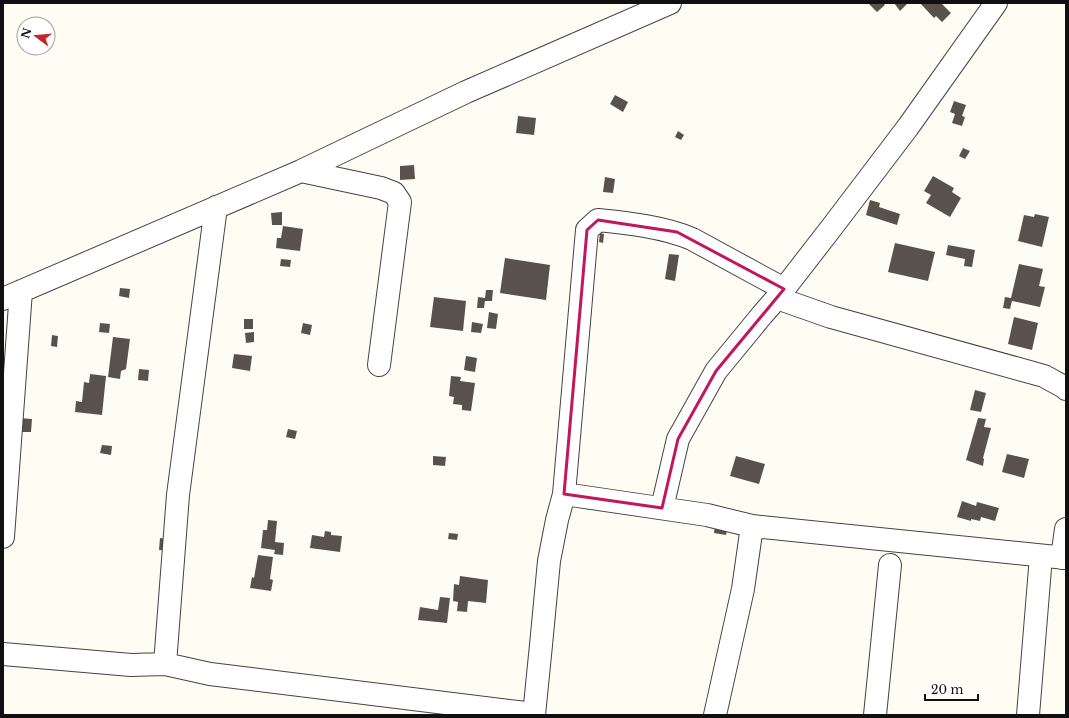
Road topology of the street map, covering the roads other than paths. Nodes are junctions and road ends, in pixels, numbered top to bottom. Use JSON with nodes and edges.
{"nodes":[{"id":1,"x":670,"y":3,"type":"edge"},
{"id":2,"x":996,"y":3,"type":"edge"},
{"id":3,"x":301,"y":171,"type":"junction"},
{"id":4,"x":216,"y":207,"type":"junction"},
{"id":5,"x":781,"y":294,"type":"junction"},
{"id":6,"x":12,"y":295,"type":"edge"},
{"id":7,"x":379,"y":365,"type":"dead end"},
{"id":8,"x":1066,"y":389,"type":"edge"},
{"id":9,"x":564,"y":494,"type":"junction"},
{"id":10,"x":662,"y":508,"type":"junction"},
{"id":11,"x":752,"y":526,"type":"junction"},
{"id":12,"x":1066,"y":529,"type":"edge"},
{"id":13,"x":3,"y":537,"type":"edge"},
{"id":14,"x":1056,"y":557,"type":"edge"},
{"id":15,"x":890,"y":564,"type":"dead end"},
{"id":16,"x":3,"y":654,"type":"edge"},
{"id":17,"x":165,"y":664,"type":"junction"},
{"id":18,"x":534,"y":714,"type":"edge"},
{"id":19,"x":715,"y":715,"type":"edge"},
{"id":20,"x":875,"y":715,"type":"edge"},
{"id":21,"x":1028,"y":715,"type":"edge"}],
"edges":[{"from":1,"to":3,"type":"street"},
{"from":2,"to":5,"type":"street"},
{"from":3,"to":4,"type":"street"},
{"from":3,"to":7,"type":"street"},
{"from":4,"to":6,"type":"street"},
{"from":4,"to":17,"type":"street"},
{"from":5,"to":8,"type":"street"},
{"from":5,"to":9,"type":"street"},
{"from":5,"to":10,"type":"street"},
{"from":6,"to":13,"type":"street"},
{"from":9,"to":10,"type":"street"},
{"from":9,"to":18,"type":"street"},
{"from":10,"to":11,"type":"street"},
{"from":11,"to":14,"type":"street"},
{"from":11,"to":19,"type":"street"},
{"from":12,"to":14,"type":"street"},
{"from":14,"to":21,"type":"street"},
{"from":15,"to":20,"type":"street"},
{"from":16,"to":17,"type":"street"},
{"from":17,"to":18,"type":"street"}]}
